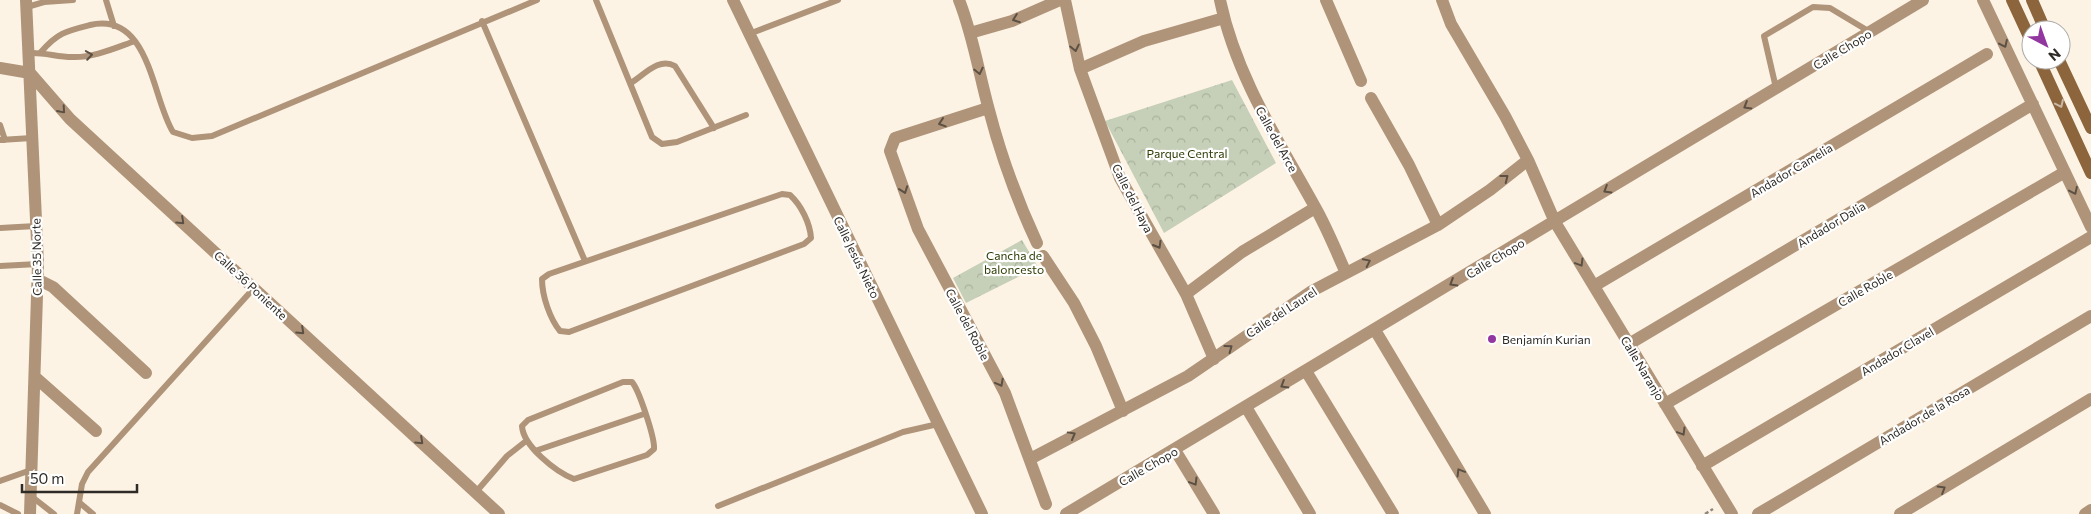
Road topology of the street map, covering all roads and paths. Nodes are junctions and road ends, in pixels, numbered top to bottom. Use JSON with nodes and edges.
{"nodes":[{"id":1,"x":73,"y":0,"type":"edge"},
{"id":2,"x":106,"y":0,"type":"edge"},
{"id":3,"x":537,"y":0,"type":"edge"},
{"id":4,"x":596,"y":0,"type":"edge"},
{"id":5,"x":733,"y":0,"type":"edge"},
{"id":6,"x":838,"y":0,"type":"edge"},
{"id":7,"x":960,"y":0,"type":"edge"},
{"id":8,"x":1060,"y":0,"type":"edge"},
{"id":9,"x":1065,"y":0,"type":"edge"},
{"id":10,"x":1220,"y":0,"type":"edge"},
{"id":11,"x":1326,"y":0,"type":"edge"},
{"id":12,"x":1442,"y":0,"type":"edge"},
{"id":13,"x":1923,"y":0,"type":"edge"},
{"id":14,"x":1983,"y":0,"type":"edge"},
{"id":15,"x":2012,"y":0,"type":"edge"},
{"id":16,"x":2032,"y":0,"type":"edge"},
{"id":17,"x":60,"y":1,"type":"edge"},
{"id":18,"x":27,"y":3,"type":"edge"},
{"id":19,"x":1224,"y":18,"type":"junction"},
{"id":20,"x":2021,"y":20,"type":"edge"},
{"id":21,"x":2041,"y":20,"type":"edge"},
{"id":22,"x":482,"y":22,"type":"junction"},
{"id":23,"x":114,"y":26,"type":"junction"},
{"id":24,"x":1870,"y":32,"type":"junction"},
{"id":25,"x":970,"y":33,"type":"junction"},
{"id":26,"x":749,"y":34,"type":"junction"},
{"id":27,"x":135,"y":41,"type":"junction"},
{"id":28,"x":35,"y":53,"type":"junction"},
{"id":29,"x":1987,"y":54,"type":"dead end"},
{"id":30,"x":0,"y":68,"type":"edge"},
{"id":31,"x":1080,"y":68,"type":"junction"},
{"id":32,"x":2045,"y":70,"type":"edge"},
{"id":33,"x":2064,"y":70,"type":"edge"},
{"id":34,"x":30,"y":73,"type":"junction"},
{"id":35,"x":1361,"y":81,"type":"dead end"},
{"id":36,"x":632,"y":84,"type":"junction"},
{"id":37,"x":1776,"y":88,"type":"junction"},
{"id":38,"x":1371,"y":98,"type":"dead end"},
{"id":39,"x":2033,"y":104,"type":"junction"},
{"id":40,"x":988,"y":108,"type":"junction"},
{"id":41,"x":746,"y":115,"type":"dead end"},
{"id":42,"x":0,"y":125,"type":"edge"},
{"id":43,"x":714,"y":128,"type":"junction"},
{"id":44,"x":2091,"y":128,"type":"edge"},
{"id":45,"x":32,"y":138,"type":"junction"},
{"id":46,"x":2,"y":140,"type":"edge"},
{"id":47,"x":1528,"y":160,"type":"junction"},
{"id":48,"x":2065,"y":172,"type":"junction"},
{"id":49,"x":2091,"y":173,"type":"edge"},
{"id":50,"x":1316,"y":208,"type":"junction"},
{"id":51,"x":1555,"y":222,"type":"junction"},
{"id":52,"x":36,"y":226,"type":"junction"},
{"id":53,"x":1438,"y":226,"type":"junction"},
{"id":54,"x":2091,"y":227,"type":"edge"},
{"id":55,"x":0,"y":228,"type":"edge"},
{"id":56,"x":2091,"y":237,"type":"edge"},
{"id":57,"x":1037,"y":243,"type":"dead end"},
{"id":58,"x":1043,"y":256,"type":"dead end"},
{"id":59,"x":585,"y":261,"type":"junction"},
{"id":60,"x":38,"y":264,"type":"junction"},
{"id":61,"x":0,"y":266,"type":"edge"},
{"id":62,"x":1346,"y":273,"type":"junction"},
{"id":63,"x":37,"y":279,"type":"junction"},
{"id":64,"x":1594,"y":286,"type":"junction"},
{"id":65,"x":254,"y":288,"type":"junction"},
{"id":66,"x":1186,"y":294,"type":"junction"},
{"id":67,"x":2091,"y":316,"type":"edge"},
{"id":68,"x":1375,"y":330,"type":"junction"},
{"id":69,"x":1629,"y":344,"type":"junction"},
{"id":70,"x":1214,"y":359,"type":"junction"},
{"id":71,"x":1306,"y":371,"type":"junction"},
{"id":72,"x":146,"y":373,"type":"dead end"},
{"id":73,"x":35,"y":377,"type":"junction"},
{"id":74,"x":2091,"y":399,"type":"edge"},
{"id":75,"x":1665,"y":404,"type":"junction"},
{"id":76,"x":1246,"y":407,"type":"junction"},
{"id":77,"x":1123,"y":411,"type":"junction"},
{"id":78,"x":644,"y":414,"type":"junction"},
{"id":79,"x":938,"y":424,"type":"junction"},
{"id":80,"x":96,"y":430,"type":"dead end"},
{"id":81,"x":526,"y":441,"type":"junction"},
{"id":82,"x":1175,"y":450,"type":"junction"},
{"id":83,"x":535,"y":451,"type":"junction"},
{"id":84,"x":1030,"y":459,"type":"junction"},
{"id":85,"x":1702,"y":466,"type":"junction"},
{"id":86,"x":32,"y":470,"type":"junction"},
{"id":87,"x":0,"y":481,"type":"edge"},
{"id":88,"x":476,"y":492,"type":"junction"},
{"id":89,"x":31,"y":496,"type":"junction"},
{"id":90,"x":80,"y":503,"type":"junction"},
{"id":91,"x":1046,"y":504,"type":"dead end"},
{"id":92,"x":0,"y":505,"type":"edge"},
{"id":93,"x":718,"y":506,"type":"dead end"},
{"id":94,"x":2091,"y":510,"type":"edge"},
{"id":95,"x":18,"y":514,"type":"edge"},
{"id":96,"x":30,"y":514,"type":"edge"},
{"id":97,"x":54,"y":514,"type":"edge"},
{"id":98,"x":77,"y":514,"type":"edge"},
{"id":99,"x":93,"y":514,"type":"edge"},
{"id":100,"x":499,"y":514,"type":"edge"},
{"id":101,"x":982,"y":514,"type":"edge"},
{"id":102,"x":1066,"y":514,"type":"edge"},
{"id":103,"x":1214,"y":514,"type":"edge"},
{"id":104,"x":1310,"y":514,"type":"edge"},
{"id":105,"x":1393,"y":514,"type":"edge"},
{"id":106,"x":1484,"y":514,"type":"edge"},
{"id":107,"x":1732,"y":514,"type":"edge"},
{"id":108,"x":1758,"y":514,"type":"edge"},
{"id":109,"x":1900,"y":514,"type":"edge"},
{"id":110,"x":2085,"y":514,"type":"edge"}],
"edges":[{"from":1,"to":17,"type":"lane"},
{"from":2,"to":23,"type":"lane"},
{"from":3,"to":22,"type":"lane"},
{"from":4,"to":36,"type":"lane"},
{"from":5,"to":26,"type":"street","name":"Calle Jesús Nieto"},
{"from":6,"to":26,"type":"lane"},
{"from":7,"to":25,"type":"street"},
{"from":8,"to":25,"type":"street","one_way":true},
{"from":9,"to":31,"type":"street","name":"Calle del Haya","one_way":true},
{"from":10,"to":19,"type":"street","name":"Calle del Arce"},
{"from":11,"to":35,"type":"street"},
{"from":12,"to":47,"type":"street","name":"Calle Naranjo"},
{"from":13,"to":24,"type":"street","name":"Calle Chopo"},
{"from":14,"to":39,"type":"street","one_way":true},
{"from":15,"to":20,"type":"main road"},
{"from":16,"to":21,"type":"main road"},
{"from":17,"to":18,"type":"lane"},
{"from":18,"to":28,"type":"street","name":"Calle 35 Norte"},
{"from":19,"to":31,"type":"street"},
{"from":19,"to":50,"type":"street","name":"Calle del Arce"},
{"from":22,"to":27,"type":"lane"},
{"from":22,"to":59,"type":"lane"},
{"from":23,"to":27,"type":"lane"},
{"from":23,"to":28,"type":"lane"},
{"from":24,"to":37,"type":"street","name":"Calle Chopo"},
{"from":24,"to":37,"type":"lane"},
{"from":25,"to":40,"type":"street","one_way":true},
{"from":26,"to":79,"type":"street","name":"Calle Jesús Nieto"},
{"from":28,"to":27,"type":"lane","one_way":true},
{"from":28,"to":34,"type":"street","name":"Calle 35 Norte"},
{"from":29,"to":64,"type":"street","name":"Andador Camelia"},
{"from":30,"to":34,"type":"street"},
{"from":31,"to":66,"type":"street","name":"Calle del Haya","one_way":true},
{"from":32,"to":49,"type":"main road","one_way":true},
{"from":33,"to":44,"type":"main road"},
{"from":34,"to":45,"type":"street","name":"Calle 35 Norte"},
{"from":34,"to":65,"type":"street","name":"Calle 36 Poniente","one_way":true},
{"from":36,"to":43,"type":"lane"},
{"from":36,"to":43,"type":"lane"},
{"from":37,"to":51,"type":"street","name":"Calle Chopo","one_way":true},
{"from":38,"to":53,"type":"street"},
{"from":39,"to":48,"type":"street"},
{"from":39,"to":69,"type":"street","name":"Andador Dalia"},
{"from":40,"to":57,"type":"street"},
{"from":40,"to":84,"type":"street","name":"Calle del Roble","one_way":true},
{"from":41,"to":43,"type":"lane"},
{"from":42,"to":46,"type":"lane"},
{"from":45,"to":46,"type":"lane"},
{"from":45,"to":52,"type":"street","name":"Calle 35 Norte"},
{"from":47,"to":51,"type":"street","name":"Calle Naranjo"},
{"from":53,"to":47,"type":"street","name":"Calle del Laurel","one_way":true},
{"from":48,"to":54,"type":"street","one_way":true},
{"from":48,"to":75,"type":"street","name":"Calle Roble"},
{"from":50,"to":62,"type":"street","name":"Calle del Arce"},
{"from":50,"to":66,"type":"street"},
{"from":51,"to":64,"type":"street","name":"Calle Naranjo","one_way":true},
{"from":51,"to":68,"type":"street","name":"Calle Chopo","one_way":true},
{"from":52,"to":55,"type":"lane"},
{"from":52,"to":60,"type":"street","name":"Calle 35 Norte"},
{"from":62,"to":53,"type":"street","name":"Calle del Laurel","one_way":true},
{"from":56,"to":85,"type":"street","name":"Andador Clavel"},
{"from":58,"to":77,"type":"street"},
{"from":59,"to":59,"type":"lane"},
{"from":60,"to":61,"type":"lane"},
{"from":60,"to":63,"type":"street","name":"Calle 35 Norte"},
{"from":70,"to":62,"type":"street","name":"Calle del Laurel","one_way":true},
{"from":63,"to":72,"type":"street"},
{"from":63,"to":73,"type":"street","name":"Calle 35 Norte"},
{"from":64,"to":69,"type":"street","name":"Calle Naranjo"},
{"from":65,"to":88,"type":"street","name":"Calle 36 Poniente","one_way":true},
{"from":65,"to":90,"type":"lane"},
{"from":66,"to":70,"type":"street","name":"Calle del Haya"},
{"from":67,"to":108,"type":"street","name":"Andador de la Rosa"},
{"from":68,"to":71,"type":"street","name":"Calle Chopo"},
{"from":106,"to":68,"type":"street","one_way":true},
{"from":69,"to":75,"type":"street","name":"Calle Naranjo"},
{"from":70,"to":77,"type":"street","name":"Calle del Laurel"},
{"from":71,"to":76,"type":"street","name":"Calle Chopo","one_way":true},
{"from":71,"to":105,"type":"street"},
{"from":73,"to":80,"type":"street"},
{"from":73,"to":86,"type":"street","name":"Calle 35 Norte"},
{"from":109,"to":74,"type":"street","one_way":true},
{"from":75,"to":85,"type":"street","name":"Calle Naranjo","one_way":true},
{"from":76,"to":82,"type":"street","name":"Calle Chopo"},
{"from":76,"to":104,"type":"street"},
{"from":84,"to":77,"type":"street","name":"Calle del Laurel","one_way":true},
{"from":78,"to":81,"type":"lane"},
{"from":78,"to":83,"type":"lane"},
{"from":78,"to":83,"type":"lane"},
{"from":79,"to":93,"type":"lane"},
{"from":79,"to":101,"type":"street","name":"Calle Jesús Nieto"},
{"from":81,"to":83,"type":"lane"},
{"from":81,"to":88,"type":"lane"},
{"from":82,"to":102,"type":"street","name":"Calle Chopo"},
{"from":82,"to":103,"type":"street","one_way":true},
{"from":84,"to":91,"type":"street","name":"Calle del Roble"},
{"from":85,"to":107,"type":"street","name":"Calle Naranjo"},
{"from":86,"to":87,"type":"lane"},
{"from":86,"to":89,"type":"street","name":"Calle 35 Norte"},
{"from":88,"to":100,"type":"street","name":"Calle 36 Poniente"},
{"from":89,"to":96,"type":"street","name":"Calle 35 Norte"},
{"from":89,"to":97,"type":"lane"},
{"from":90,"to":98,"type":"lane"},
{"from":90,"to":99,"type":"lane"},
{"from":92,"to":95,"type":"lane"},
{"from":94,"to":110,"type":"street"}]}
